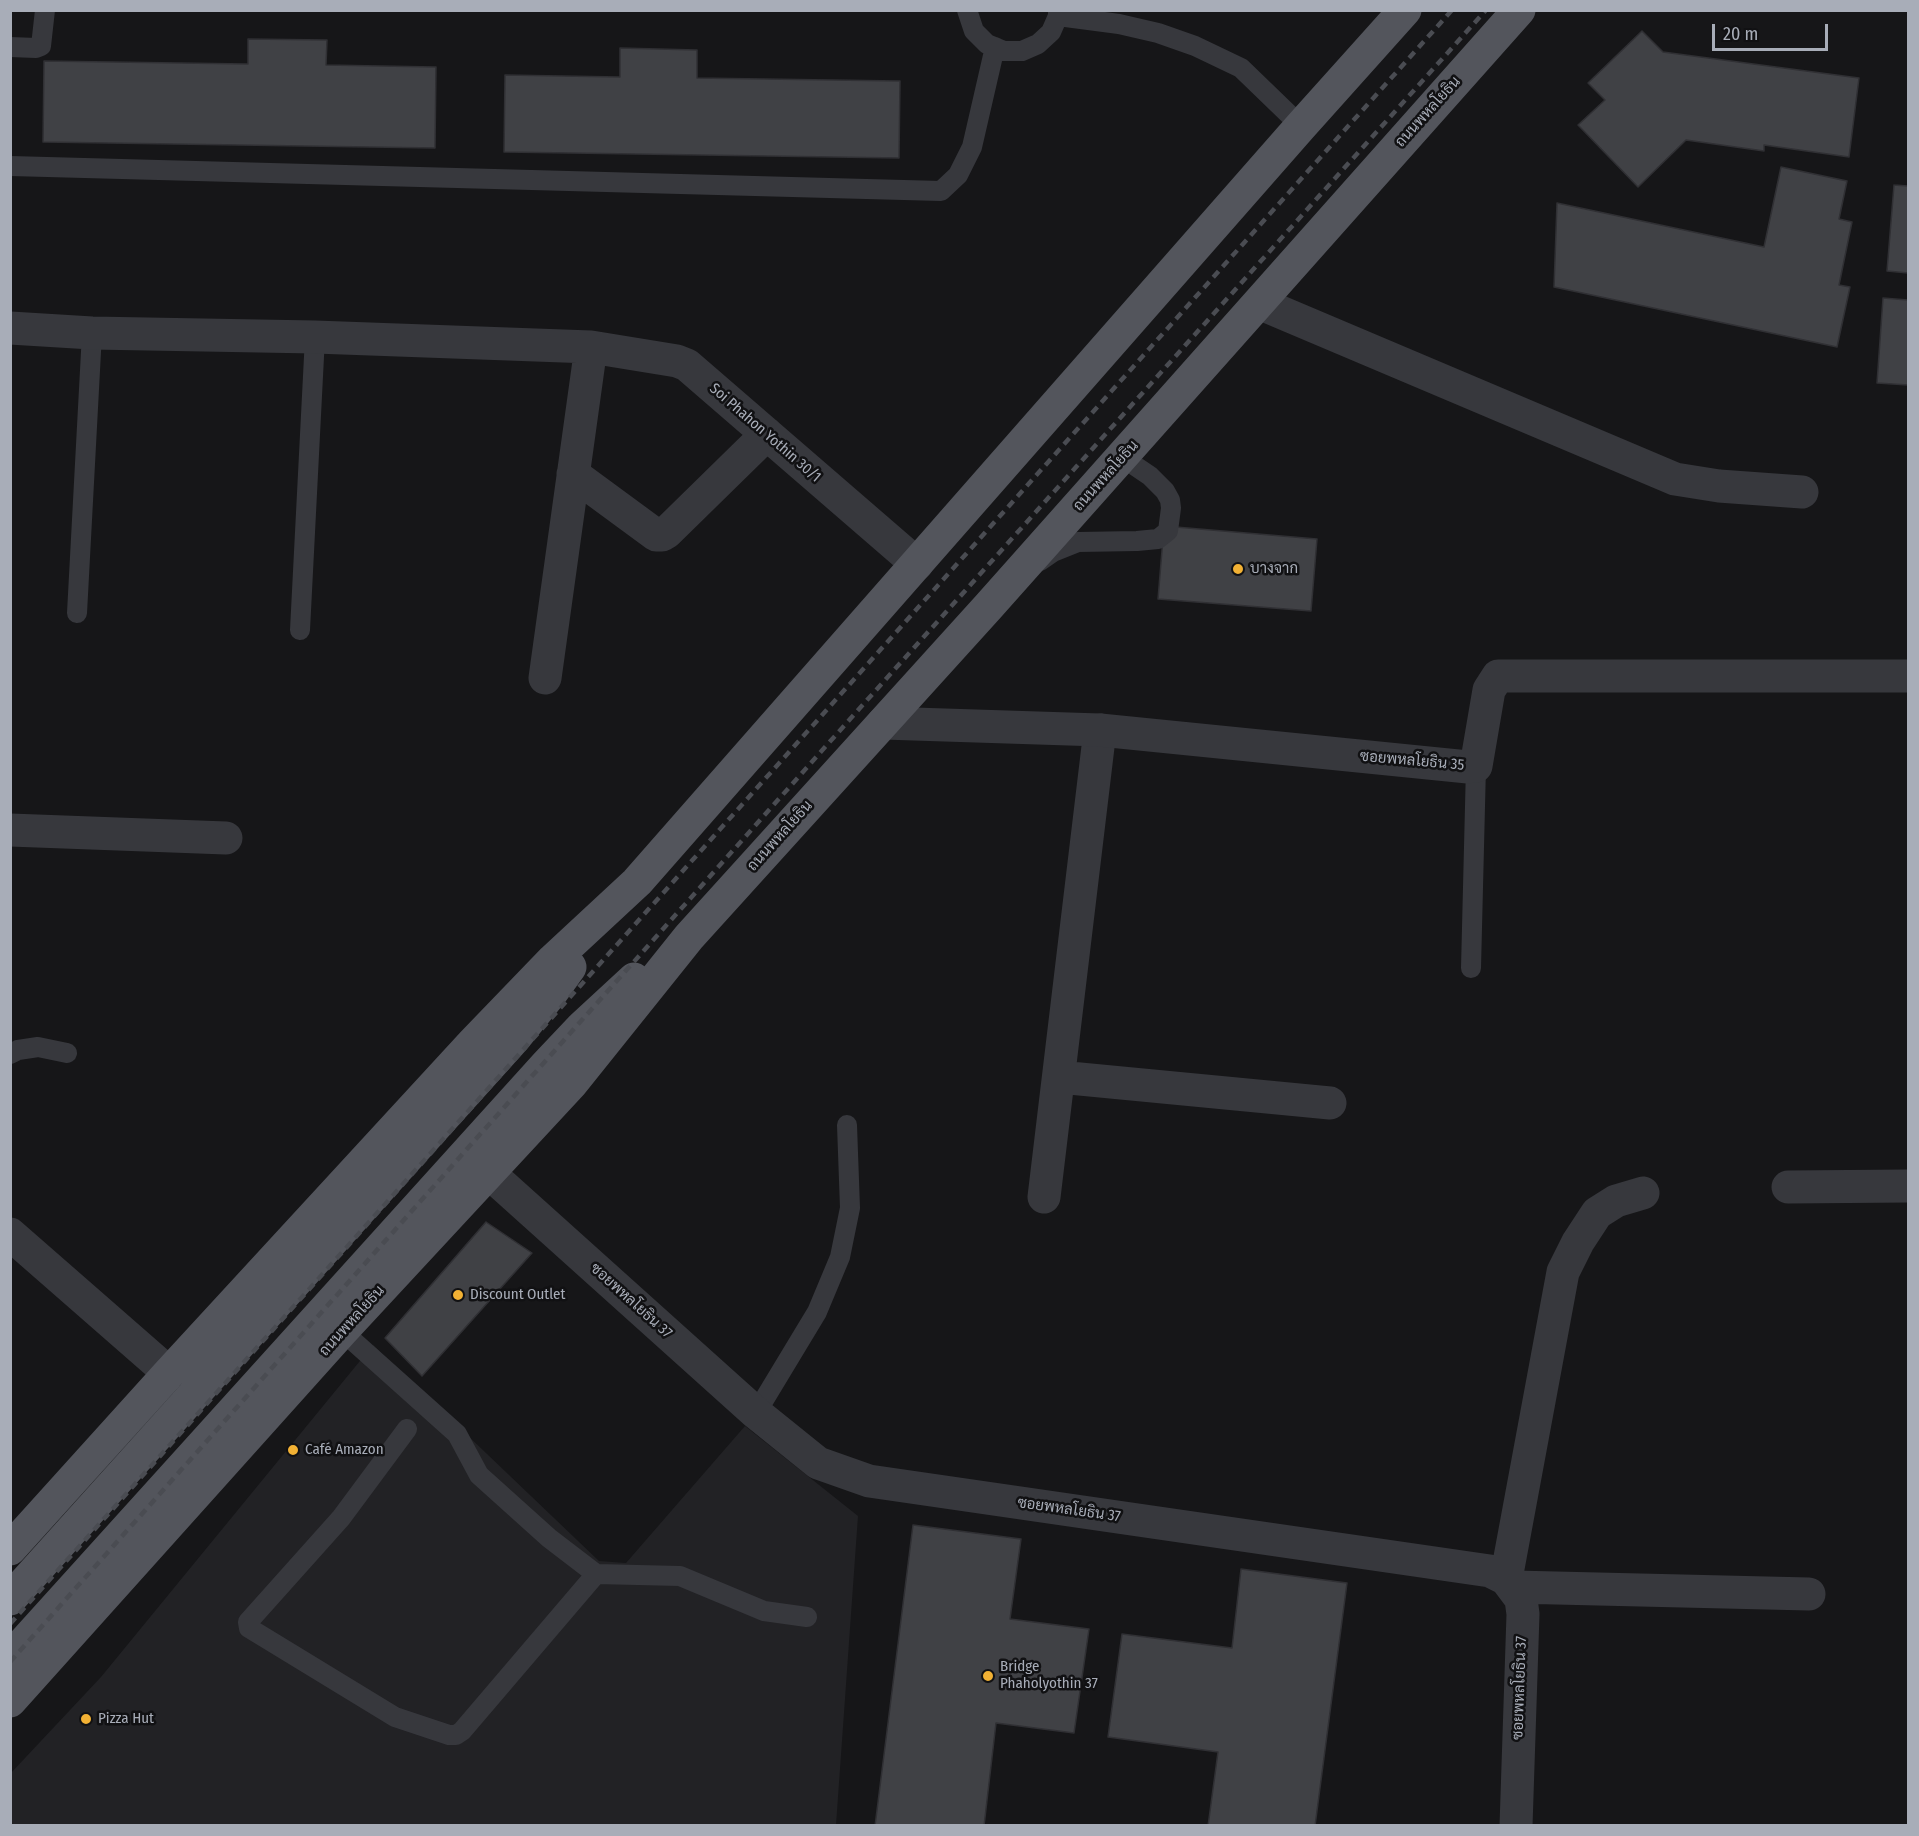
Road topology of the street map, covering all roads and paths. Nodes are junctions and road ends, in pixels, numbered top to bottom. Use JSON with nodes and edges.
{"nodes":[{"id":1,"x":45,"y":10,"type":"edge"},
{"id":2,"x":967,"y":10,"type":"edge"},
{"id":3,"x":1405,"y":10,"type":"edge"},
{"id":4,"x":1519,"y":10,"type":"edge"},
{"id":5,"x":1058,"y":13,"type":"edge"},
{"id":6,"x":10,"y":46,"type":"edge"},
{"id":7,"x":995,"y":47,"type":"junction"},
{"id":8,"x":1301,"y":126,"type":"junction"},
{"id":9,"x":10,"y":166,"type":"edge"},
{"id":10,"x":1259,"y":303,"type":"junction"},
{"id":11,"x":10,"y":328,"type":"edge"},
{"id":12,"x":92,"y":333,"type":"junction"},
{"id":13,"x":315,"y":337,"type":"junction"},
{"id":14,"x":591,"y":347,"type":"junction"},
{"id":15,"x":767,"y":434,"type":"junction"},
{"id":16,"x":1122,"y":457,"type":"junction"},
{"id":17,"x":573,"y":474,"type":"junction"},
{"id":18,"x":1802,"y":492,"type":"dead end"},
{"id":19,"x":917,"y":564,"type":"junction"},
{"id":20,"x":988,"y":607,"type":"junction"},
{"id":21,"x":77,"y":613,"type":"dead end"},
{"id":22,"x":300,"y":630,"type":"dead end"},
{"id":23,"x":1908,"y":676,"type":"edge"},
{"id":24,"x":545,"y":678,"type":"dead end"},
{"id":25,"x":883,"y":723,"type":"junction"},
{"id":26,"x":1100,"y":730,"type":"junction"},
{"id":27,"x":1476,"y":766,"type":"junction"},
{"id":28,"x":10,"y":830,"type":"edge"},
{"id":29,"x":226,"y":838,"type":"dead end"},
{"id":30,"x":637,"y":882,"type":"junction"},
{"id":31,"x":688,"y":937,"type":"junction"},
{"id":32,"x":1471,"y":968,"type":"dead end"},
{"id":33,"x":67,"y":1053,"type":"dead end"},
{"id":34,"x":10,"y":1054,"type":"edge"},
{"id":35,"x":1059,"y":1077,"type":"junction"},
{"id":36,"x":1330,"y":1103,"type":"dead end"},
{"id":37,"x":847,"y":1125,"type":"dead end"},
{"id":38,"x":489,"y":1173,"type":"junction"},
{"id":39,"x":1908,"y":1186,"type":"edge"},
{"id":40,"x":1788,"y":1187,"type":"dead end"},
{"id":41,"x":1643,"y":1193,"type":"dead end"},
{"id":42,"x":1044,"y":1197,"type":"dead end"},
{"id":43,"x":10,"y":1234,"type":"edge"},
{"id":44,"x":342,"y":1331,"type":"junction"},
{"id":45,"x":170,"y":1372,"type":"junction"},
{"id":46,"x":756,"y":1413,"type":"junction"},
{"id":47,"x":407,"y":1429,"type":"dead end"},
{"id":48,"x":10,"y":1549,"type":"edge"},
{"id":49,"x":596,"y":1574,"type":"junction"},
{"id":50,"x":1510,"y":1583,"type":"junction"},
{"id":51,"x":1809,"y":1594,"type":"dead end"},
{"id":52,"x":10,"y":1599,"type":"edge"},
{"id":53,"x":807,"y":1617,"type":"dead end"},
{"id":54,"x":10,"y":1658,"type":"edge"},
{"id":55,"x":10,"y":1701,"type":"edge"},
{"id":56,"x":1516,"y":1826,"type":"edge"}],
"edges":[{"from":1,"to":6,"type":"lane"},
{"from":2,"to":7,"type":"lane"},
{"from":3,"to":8,"type":"main road"},
{"from":4,"to":10,"type":"main road","name":"ถนนพหลโยธิน"},
{"from":5,"to":7,"type":"lane"},
{"from":5,"to":8,"type":"lane"},
{"from":7,"to":9,"type":"lane"},
{"from":8,"to":19,"type":"main road"},
{"from":10,"to":16,"type":"main road","name":"ถนนพหลโยธิน"},
{"from":10,"to":18,"type":"street"},
{"from":11,"to":12,"type":"street","name":"Soi Phahon Yothin 30/1"},
{"from":12,"to":13,"type":"street","name":"Soi Phahon Yothin 30/1"},
{"from":12,"to":21,"type":"lane"},
{"from":13,"to":14,"type":"street","name":"Soi Phahon Yothin 30/1"},
{"from":13,"to":22,"type":"lane"},
{"from":14,"to":15,"type":"street","name":"Soi Phahon Yothin 30/1"},
{"from":14,"to":17,"type":"street"},
{"from":15,"to":17,"type":"street"},
{"from":15,"to":19,"type":"street","name":"Soi Phahon Yothin 30/1"},
{"from":16,"to":20,"type":"main road","name":"ถนนพหลโยธิน"},
{"from":16,"to":20,"type":"lane"},
{"from":17,"to":24,"type":"street"},
{"from":19,"to":30,"type":"main road"},
{"from":20,"to":25,"type":"main road","name":"ถนนพหลโยธิน"},
{"from":23,"to":27,"type":"street","name":"ซอยพหลโยธิน 35"},
{"from":25,"to":26,"type":"street","name":"ซอยพหลโยธิน 35"},
{"from":25,"to":31,"type":"main road","name":"ถนนพหลโยธิน"},
{"from":26,"to":27,"type":"street","name":"ซอยพหลโยธิน 35"},
{"from":26,"to":35,"type":"street"},
{"from":27,"to":32,"type":"lane"},
{"from":28,"to":29,"type":"street"},
{"from":30,"to":45,"type":"main road"},
{"from":30,"to":52,"type":"main road"},
{"from":31,"to":38,"type":"main road","name":"ถนนพหลโยธิน"},
{"from":31,"to":54,"type":"main road","name":"ถนนพหลโยธิน"},
{"from":33,"to":34,"type":"lane"},
{"from":35,"to":36,"type":"street"},
{"from":35,"to":42,"type":"street"},
{"from":37,"to":46,"type":"lane"},
{"from":38,"to":44,"type":"main road","name":"ถนนพหลโยธิน"},
{"from":38,"to":46,"type":"street","name":"ซอยพหลโยธิน 37"},
{"from":39,"to":40,"type":"street"},
{"from":41,"to":50,"type":"street"},
{"from":43,"to":45,"type":"street"},
{"from":44,"to":49,"type":"lane"},
{"from":44,"to":55,"type":"main road","name":"ถนนพหลโยธิน"},
{"from":45,"to":48,"type":"main road"},
{"from":46,"to":50,"type":"street","name":"ซอยพหลโยธิน 37"},
{"from":47,"to":49,"type":"lane"},
{"from":49,"to":53,"type":"lane"},
{"from":50,"to":51,"type":"street"},
{"from":50,"to":56,"type":"street","name":"ซอยพหลโยธิน 37"}]}
